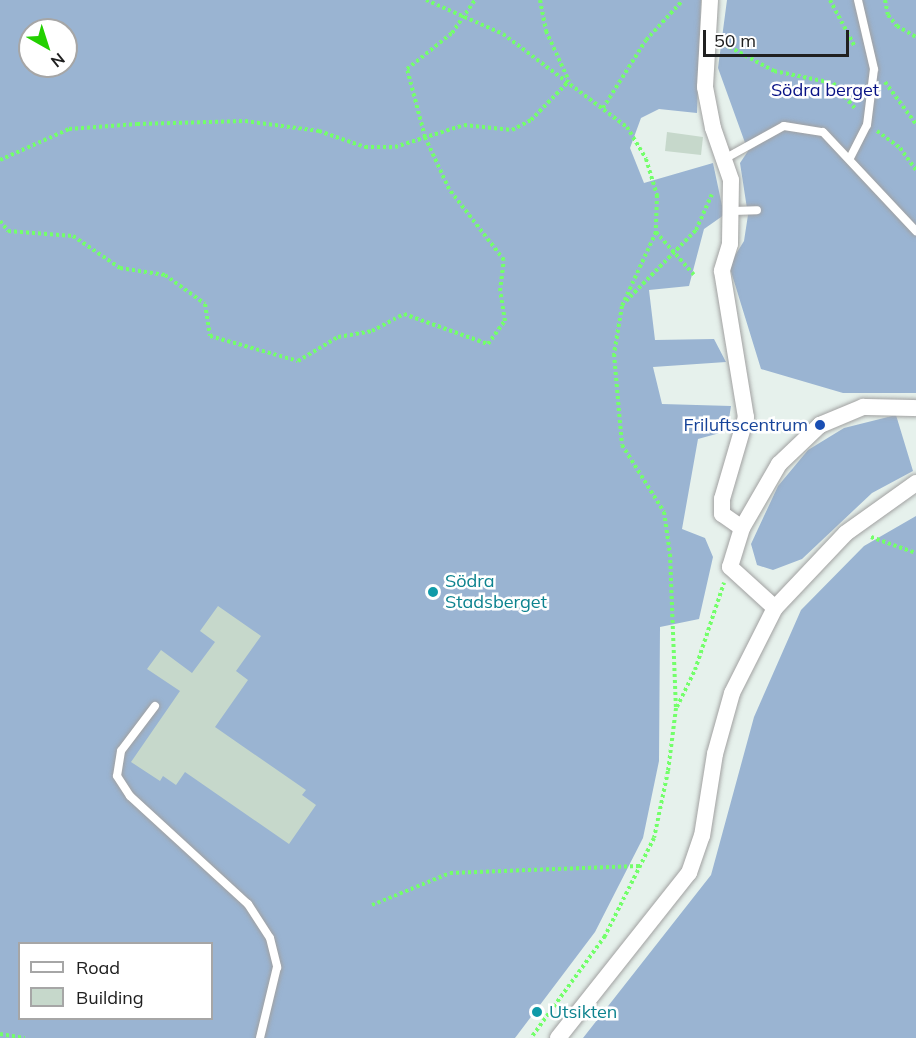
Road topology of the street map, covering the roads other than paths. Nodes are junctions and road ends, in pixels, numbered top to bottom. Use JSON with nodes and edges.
{"nodes":[{"id":1,"x":710,"y":0,"type":"edge"},
{"id":2,"x":858,"y":0,"type":"edge"},
{"id":3,"x":726,"y":158,"type":"junction"},
{"id":4,"x":850,"y":158,"type":"junction"},
{"id":5,"x":757,"y":210,"type":"dead end"},
{"id":6,"x":733,"y":211,"type":"junction"},
{"id":7,"x":916,"y":231,"type":"edge"},
{"id":8,"x":916,"y":408,"type":"edge"},
{"id":9,"x":916,"y":483,"type":"edge"},
{"id":10,"x":742,"y":528,"type":"junction"},
{"id":11,"x":775,"y":608,"type":"junction"},
{"id":12,"x":155,"y":706,"type":"dead end"},
{"id":13,"x":260,"y":1038,"type":"edge"},
{"id":14,"x":558,"y":1038,"type":"edge"}],
"edges":[{"from":1,"to":3,"type":"street"},
{"from":2,"to":4,"type":"lane"},
{"from":3,"to":4,"type":"lane"},
{"from":3,"to":6,"type":"street"},
{"from":4,"to":7,"type":"lane"},
{"from":5,"to":6,"type":"lane"},
{"from":6,"to":10,"type":"street"},
{"from":8,"to":10,"type":"street"},
{"from":9,"to":11,"type":"street"},
{"from":10,"to":11,"type":"street"},
{"from":11,"to":14,"type":"street"},
{"from":12,"to":13,"type":"lane"}]}
